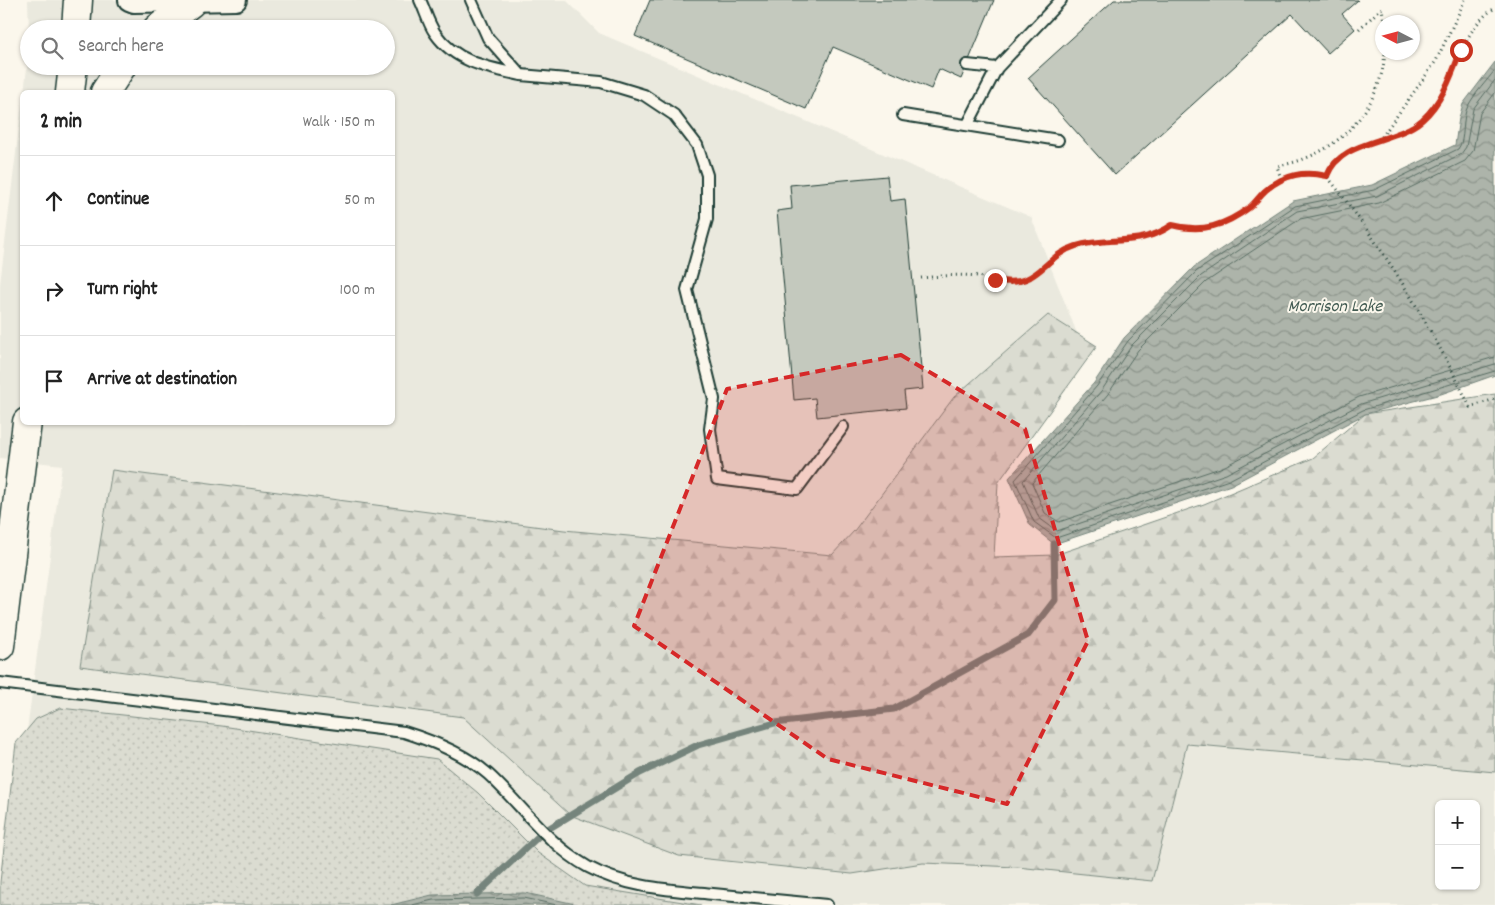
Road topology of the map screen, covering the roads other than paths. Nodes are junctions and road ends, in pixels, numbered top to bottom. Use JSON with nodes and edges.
{"nodes":[{"id":1,"x":78,"y":0,"type":"edge"},
{"id":2,"x":129,"y":0,"type":"edge"},
{"id":3,"x":236,"y":0,"type":"edge"},
{"id":4,"x":420,"y":0,"type":"edge"},
{"id":5,"x":471,"y":0,"type":"edge"},
{"id":6,"x":1061,"y":0,"type":"edge"},
{"id":7,"x":192,"y":3,"type":"junction"},
{"id":8,"x":77,"y":20,"type":"edge"},
{"id":9,"x":159,"y":20,"type":"edge"},
{"id":10,"x":967,"y":65,"type":"dead end"},
{"id":11,"x":996,"y":68,"type":"junction"},
{"id":12,"x":72,"y":75,"type":"edge"},
{"id":13,"x":116,"y":75,"type":"edge"},
{"id":14,"x":521,"y":75,"type":"junction"},
{"id":15,"x":70,"y":90,"type":"edge"},
{"id":16,"x":106,"y":90,"type":"edge"},
{"id":17,"x":903,"y":115,"type":"dead end"},
{"id":18,"x":968,"y":124,"type":"junction"},
{"id":19,"x":1058,"y":140,"type":"dead end"},
{"id":20,"x":27,"y":425,"type":"edge"},
{"id":21,"x":843,"y":427,"type":"dead end"},
{"id":22,"x":0,"y":646,"type":"edge"},
{"id":23,"x":0,"y":683,"type":"edge"},
{"id":24,"x":827,"y":905,"type":"edge"}],
"edges":[{"from":1,"to":8,"type":"main road"},
{"from":2,"to":7,"type":"street"},
{"from":3,"to":7,"type":"street"},
{"from":4,"to":14,"type":"lane"},
{"from":5,"to":14,"type":"lane"},
{"from":6,"to":11,"type":"lane"},
{"from":7,"to":9,"type":"main road"},
{"from":10,"to":11,"type":"lane"},
{"from":11,"to":18,"type":"lane"},
{"from":12,"to":15,"type":"main road"},
{"from":13,"to":16,"type":"main road"},
{"from":14,"to":21,"type":"lane"},
{"from":17,"to":18,"type":"lane"},
{"from":18,"to":19,"type":"lane"},
{"from":20,"to":22,"type":"main road"},
{"from":23,"to":24,"type":"lane"}]}
